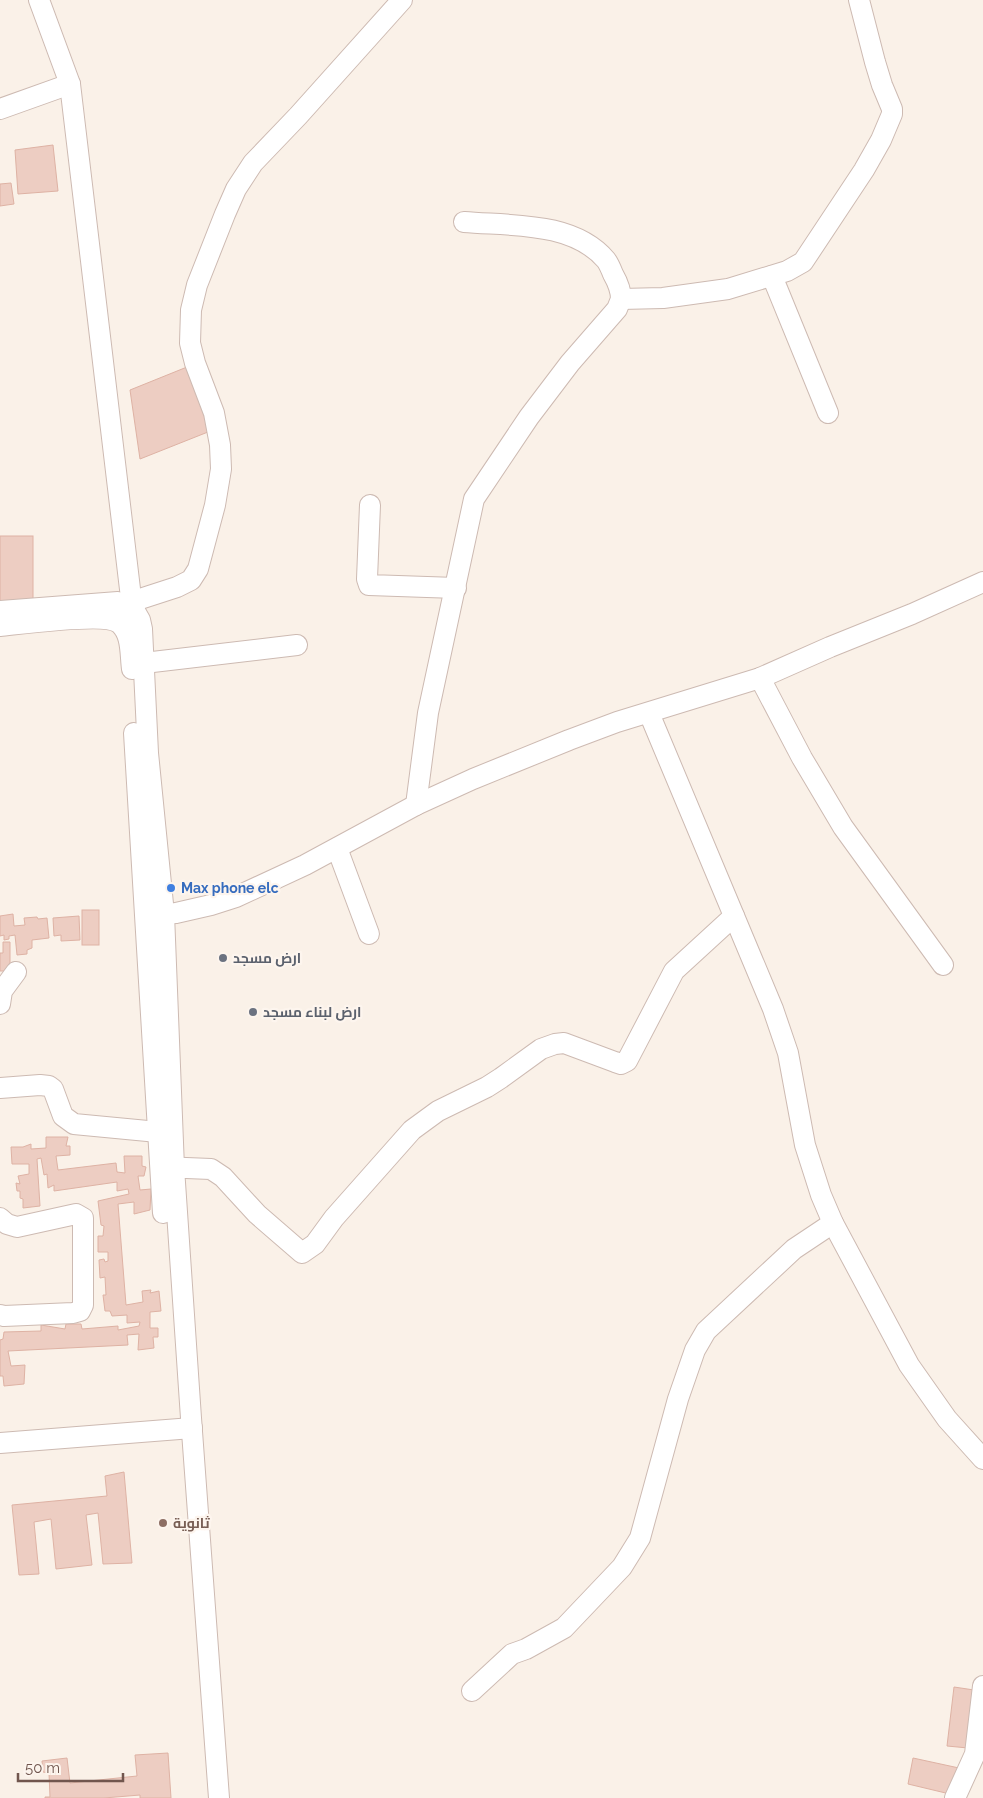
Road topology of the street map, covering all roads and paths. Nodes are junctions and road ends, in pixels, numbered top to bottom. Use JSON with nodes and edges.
{"nodes":[{"id":1,"x":40,"y":0,"type":"edge"},
{"id":2,"x":402,"y":0,"type":"edge"},
{"id":3,"x":859,"y":0,"type":"edge"},
{"id":4,"x":70,"y":84,"type":"junction"},
{"id":5,"x":0,"y":108,"type":"edge"},
{"id":6,"x":464,"y":222,"type":"dead end"},
{"id":7,"x":772,"y":276,"type":"junction"},
{"id":8,"x":622,"y":299,"type":"junction"},
{"id":9,"x":828,"y":413,"type":"dead end"},
{"id":10,"x":370,"y":505,"type":"dead end"},
{"id":11,"x":983,"y":582,"type":"edge"},
{"id":12,"x":456,"y":588,"type":"junction"},
{"id":13,"x":132,"y":606,"type":"junction"},
{"id":14,"x":0,"y":611,"type":"edge"},
{"id":15,"x":116,"y":622,"type":"junction"},
{"id":16,"x":0,"y":626,"type":"edge"},
{"id":17,"x":297,"y":646,"type":"dead end"},
{"id":18,"x":144,"y":663,"type":"junction"},
{"id":19,"x":760,"y":678,"type":"junction"},
{"id":20,"x":649,"y":713,"type":"junction"},
{"id":21,"x":416,"y":806,"type":"junction"},
{"id":22,"x":337,"y":848,"type":"junction"},
{"id":23,"x":155,"y":914,"type":"junction"},
{"id":24,"x":734,"y":916,"type":"junction"},
{"id":25,"x":369,"y":934,"type":"dead end"},
{"id":26,"x":943,"y":965,"type":"dead end"},
{"id":27,"x":16,"y":972,"type":"dead end"},
{"id":28,"x":0,"y":1004,"type":"edge"},
{"id":29,"x":0,"y":1088,"type":"edge"},
{"id":30,"x":158,"y":1132,"type":"junction"},
{"id":31,"x":167,"y":1167,"type":"junction"},
{"id":32,"x":0,"y":1218,"type":"edge"},
{"id":33,"x":833,"y":1223,"type":"junction"},
{"id":34,"x":0,"y":1315,"type":"edge"},
{"id":35,"x":187,"y":1423,"type":"junction"},
{"id":36,"x":0,"y":1433,"type":"edge"},
{"id":37,"x":0,"y":1443,"type":"edge"},
{"id":38,"x":983,"y":1459,"type":"edge"},
{"id":39,"x":983,"y":1686,"type":"edge"},
{"id":40,"x":472,"y":1691,"type":"dead end"},
{"id":41,"x":206,"y":1798,"type":"edge"},
{"id":42,"x":219,"y":1798,"type":"edge"},
{"id":43,"x":954,"y":1798,"type":"edge"}],
"edges":[{"from":1,"to":4,"type":"street"},
{"from":2,"to":13,"type":"street"},
{"from":3,"to":7,"type":"street"},
{"from":4,"to":5,"type":"street"},
{"from":4,"to":13,"type":"street"},
{"from":6,"to":8,"type":"street"},
{"from":7,"to":8,"type":"street"},
{"from":7,"to":9,"type":"street"},
{"from":8,"to":12,"type":"street"},
{"from":10,"to":12,"type":"street"},
{"from":11,"to":19,"type":"street"},
{"from":12,"to":21,"type":"street"},
{"from":13,"to":14,"type":"street"},
{"from":13,"to":15,"type":"street"},
{"from":13,"to":18,"type":"street"},
{"from":15,"to":16,"type":"street"},
{"from":15,"to":23,"type":"street"},
{"from":17,"to":18,"type":"street"},
{"from":18,"to":23,"type":"street"},
{"from":19,"to":20,"type":"street"},
{"from":19,"to":26,"type":"street"},
{"from":20,"to":21,"type":"street"},
{"from":20,"to":24,"type":"street"},
{"from":21,"to":22,"type":"street"},
{"from":22,"to":23,"type":"street"},
{"from":22,"to":25,"type":"street"},
{"from":23,"to":30,"type":"street"},
{"from":23,"to":31,"type":"street"},
{"from":24,"to":31,"type":"street"},
{"from":24,"to":33,"type":"street"},
{"from":27,"to":28,"type":"street"},
{"from":29,"to":30,"type":"street"},
{"from":30,"to":31,"type":"street"},
{"from":31,"to":35,"type":"street"},
{"from":32,"to":34,"type":"street"},
{"from":33,"to":38,"type":"street"},
{"from":33,"to":40,"type":"street"},
{"from":35,"to":36,"type":"street"},
{"from":35,"to":37,"type":"street"},
{"from":35,"to":41,"type":"street"},
{"from":35,"to":42,"type":"street"},
{"from":39,"to":43,"type":"street"}]}
